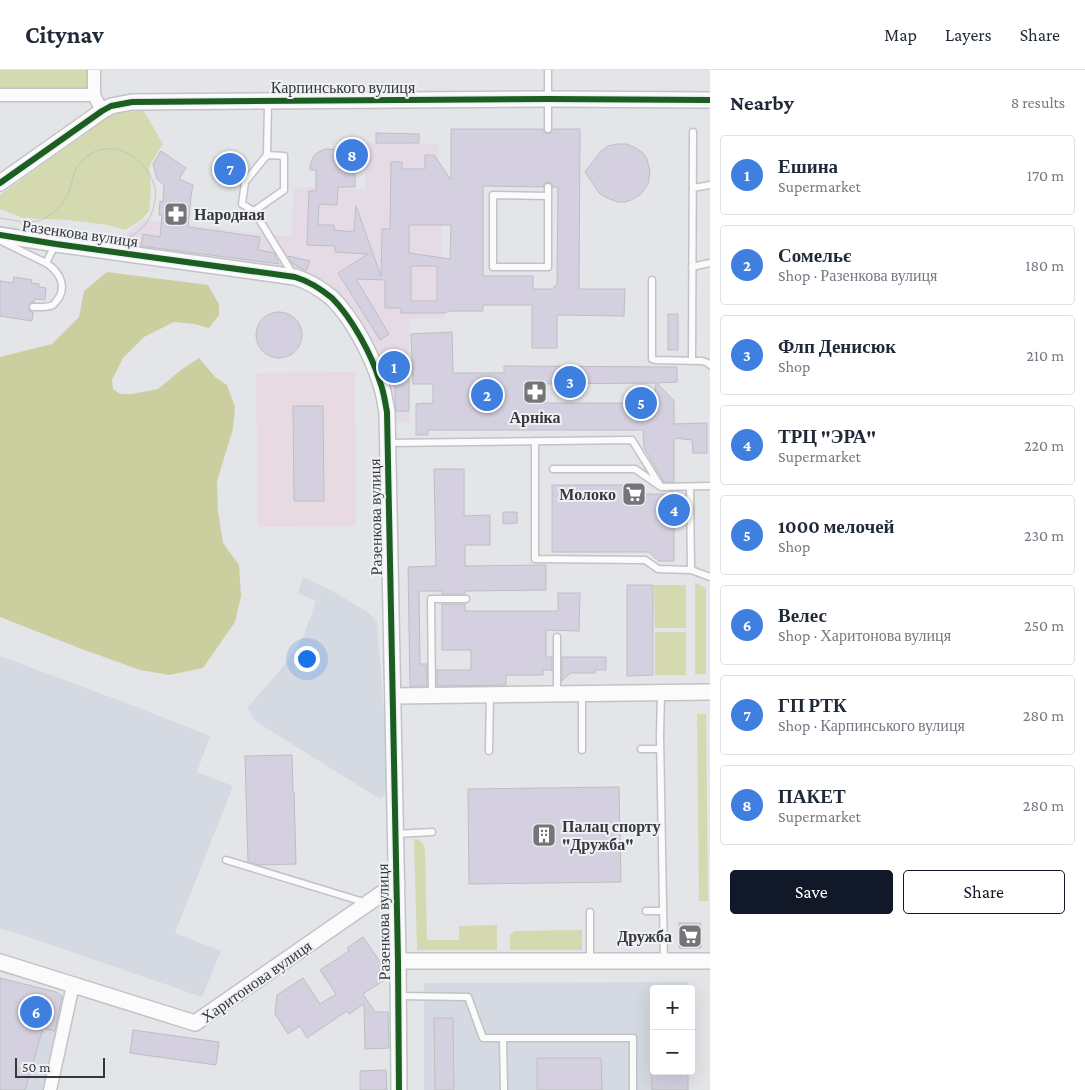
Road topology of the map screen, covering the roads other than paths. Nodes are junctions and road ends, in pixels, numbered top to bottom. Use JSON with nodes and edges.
{"nodes":[{"id":1,"x":94,"y":70,"type":"edge"},
{"id":2,"x":548,"y":70,"type":"edge"},
{"id":3,"x":0,"y":95,"type":"edge"},
{"id":4,"x":94,"y":95,"type":"junction"},
{"id":5,"x":548,"y":99,"type":"junction"},
{"id":6,"x":710,"y":100,"type":"edge"},
{"id":7,"x":268,"y":102,"type":"junction"},
{"id":8,"x":102,"y":111,"type":"junction"},
{"id":9,"x":548,"y":129,"type":"dead end"},
{"id":10,"x":693,"y":132,"type":"dead end"},
{"id":11,"x":267,"y":154,"type":"junction"},
{"id":12,"x":0,"y":183,"type":"edge"},
{"id":13,"x":710,"y":185,"type":"edge"},
{"id":14,"x":548,"y":187,"type":"dead end"},
{"id":15,"x":693,"y":188,"type":"junction"},
{"id":16,"x":548,"y":196,"type":"junction"},
{"id":17,"x":254,"y":211,"type":"junction"},
{"id":18,"x":0,"y":234,"type":"edge"},
{"id":19,"x":0,"y":240,"type":"edge"},
{"id":20,"x":56,"y":244,"type":"junction"},
{"id":21,"x":46,"y":263,"type":"junction"},
{"id":22,"x":710,"y":263,"type":"edge"},
{"id":23,"x":692,"y":268,"type":"junction"},
{"id":24,"x":295,"y":277,"type":"junction"},
{"id":25,"x":652,"y":280,"type":"dead end"},
{"id":26,"x":33,"y":307,"type":"dead end"},
{"id":27,"x":692,"y":361,"type":"junction"},
{"id":28,"x":710,"y":365,"type":"edge"},
{"id":29,"x":535,"y":441,"type":"junction"},
{"id":30,"x":388,"y":443,"type":"junction"},
{"id":31,"x":553,"y":469,"type":"dead end"},
{"id":32,"x":661,"y":486,"type":"junction"},
{"id":33,"x":710,"y":486,"type":"edge"},
{"id":34,"x":690,"y":487,"type":"junction"},
{"id":35,"x":691,"y":570,"type":"junction"},
{"id":36,"x":710,"y":577,"type":"edge"},
{"id":37,"x":466,"y":599,"type":"dead end"},
{"id":38,"x":557,"y":637,"type":"dead end"},
{"id":39,"x":661,"y":692,"type":"junction"},
{"id":40,"x":710,"y":692,"type":"edge"},
{"id":41,"x":557,"y":694,"type":"junction"},
{"id":42,"x":582,"y":694,"type":"junction"},
{"id":43,"x":490,"y":695,"type":"junction"},
{"id":44,"x":393,"y":696,"type":"junction"},
{"id":45,"x":432,"y":696,"type":"junction"},
{"id":46,"x":641,"y":749,"type":"dead end"},
{"id":47,"x":660,"y":749,"type":"junction"},
{"id":48,"x":582,"y":750,"type":"dead end"},
{"id":49,"x":489,"y":751,"type":"dead end"},
{"id":50,"x":432,"y":832,"type":"dead end"},
{"id":51,"x":396,"y":834,"type":"junction"},
{"id":52,"x":226,"y":860,"type":"dead end"},
{"id":53,"x":397,"y":883,"type":"junction"},
{"id":54,"x":368,"y":903,"type":"junction"},
{"id":55,"x":646,"y":911,"type":"dead end"},
{"id":56,"x":663,"y":911,"type":"junction"},
{"id":57,"x":590,"y":912,"type":"dead end"},
{"id":58,"x":398,"y":961,"type":"junction"},
{"id":59,"x":590,"y":961,"type":"junction"},
{"id":60,"x":664,"y":961,"type":"junction"},
{"id":61,"x":710,"y":961,"type":"edge"},
{"id":62,"x":0,"y":962,"type":"edge"},
{"id":63,"x":73,"y":985,"type":"junction"},
{"id":64,"x":398,"y":996,"type":"junction"},
{"id":65,"x":503,"y":1038,"type":"junction"},
{"id":66,"x":50,"y":1090,"type":"edge"},
{"id":67,"x":399,"y":1090,"type":"edge"},
{"id":68,"x":504,"y":1090,"type":"edge"},
{"id":69,"x":633,"y":1090,"type":"edge"}],
"edges":[{"from":1,"to":4,"type":"street"},
{"from":2,"to":5,"type":"lane"},
{"from":3,"to":4,"type":"street"},
{"from":4,"to":8,"type":"street"},
{"from":5,"to":6,"type":"street","name":"Карпинського вулиця"},
{"from":5,"to":7,"type":"street","name":"Карпинського вулиця"},
{"from":5,"to":9,"type":"lane"},
{"from":7,"to":8,"type":"street","name":"Карпинського вулиця"},
{"from":7,"to":11,"type":"lane"},
{"from":8,"to":12,"type":"street","name":"Карпинського вулиця"},
{"from":10,"to":15,"type":"lane"},
{"from":11,"to":17,"type":"lane"},
{"from":11,"to":17,"type":"lane"},
{"from":13,"to":15,"type":"lane"},
{"from":14,"to":16,"type":"lane"},
{"from":15,"to":23,"type":"lane"},
{"from":16,"to":16,"type":"lane"},
{"from":17,"to":24,"type":"lane"},
{"from":18,"to":20,"type":"street","name":"Разенкова вулиця"},
{"from":19,"to":21,"type":"lane"},
{"from":20,"to":21,"type":"lane"},
{"from":20,"to":24,"type":"street","name":"Разенкова вулиця"},
{"from":21,"to":26,"type":"lane"},
{"from":22,"to":23,"type":"lane"},
{"from":23,"to":27,"type":"lane"},
{"from":24,"to":30,"type":"street","name":"Разенкова вулиця"},
{"from":25,"to":27,"type":"lane"},
{"from":27,"to":28,"type":"lane"},
{"from":29,"to":30,"type":"lane"},
{"from":29,"to":32,"type":"lane"},
{"from":29,"to":35,"type":"lane"},
{"from":30,"to":44,"type":"street","name":"Разенкова вулиця"},
{"from":31,"to":32,"type":"lane"},
{"from":32,"to":34,"type":"lane"},
{"from":33,"to":34,"type":"lane"},
{"from":34,"to":35,"type":"lane"},
{"from":35,"to":36,"type":"lane"},
{"from":37,"to":45,"type":"lane"},
{"from":38,"to":41,"type":"lane"},
{"from":39,"to":40,"type":"street"},
{"from":39,"to":42,"type":"street"},
{"from":39,"to":47,"type":"lane"},
{"from":41,"to":42,"type":"street"},
{"from":41,"to":43,"type":"street"},
{"from":42,"to":48,"type":"lane"},
{"from":43,"to":45,"type":"street"},
{"from":43,"to":49,"type":"lane"},
{"from":44,"to":45,"type":"street"},
{"from":44,"to":51,"type":"street","name":"Разенкова вулиця"},
{"from":46,"to":47,"type":"lane"},
{"from":47,"to":56,"type":"lane"},
{"from":50,"to":51,"type":"lane"},
{"from":51,"to":53,"type":"street","name":"Разенкова вулиця"},
{"from":52,"to":54,"type":"lane"},
{"from":53,"to":54,"type":"street","name":"Харитонова вулиця"},
{"from":53,"to":58,"type":"street","name":"Разенкова вулиця"},
{"from":54,"to":63,"type":"street","name":"Харитонова вулиця"},
{"from":55,"to":56,"type":"lane"},
{"from":56,"to":60,"type":"lane"},
{"from":57,"to":59,"type":"lane"},
{"from":58,"to":59,"type":"street"},
{"from":58,"to":64,"type":"street","name":"Разенкова вулиця"},
{"from":59,"to":60,"type":"street"},
{"from":60,"to":61,"type":"street"},
{"from":62,"to":63,"type":"street","name":"Харитонова вулиця"},
{"from":63,"to":66,"type":"street"},
{"from":64,"to":65,"type":"lane"},
{"from":64,"to":67,"type":"street","name":"Разенкова вулиця"},
{"from":65,"to":68,"type":"lane"},
{"from":65,"to":69,"type":"lane"}]}
